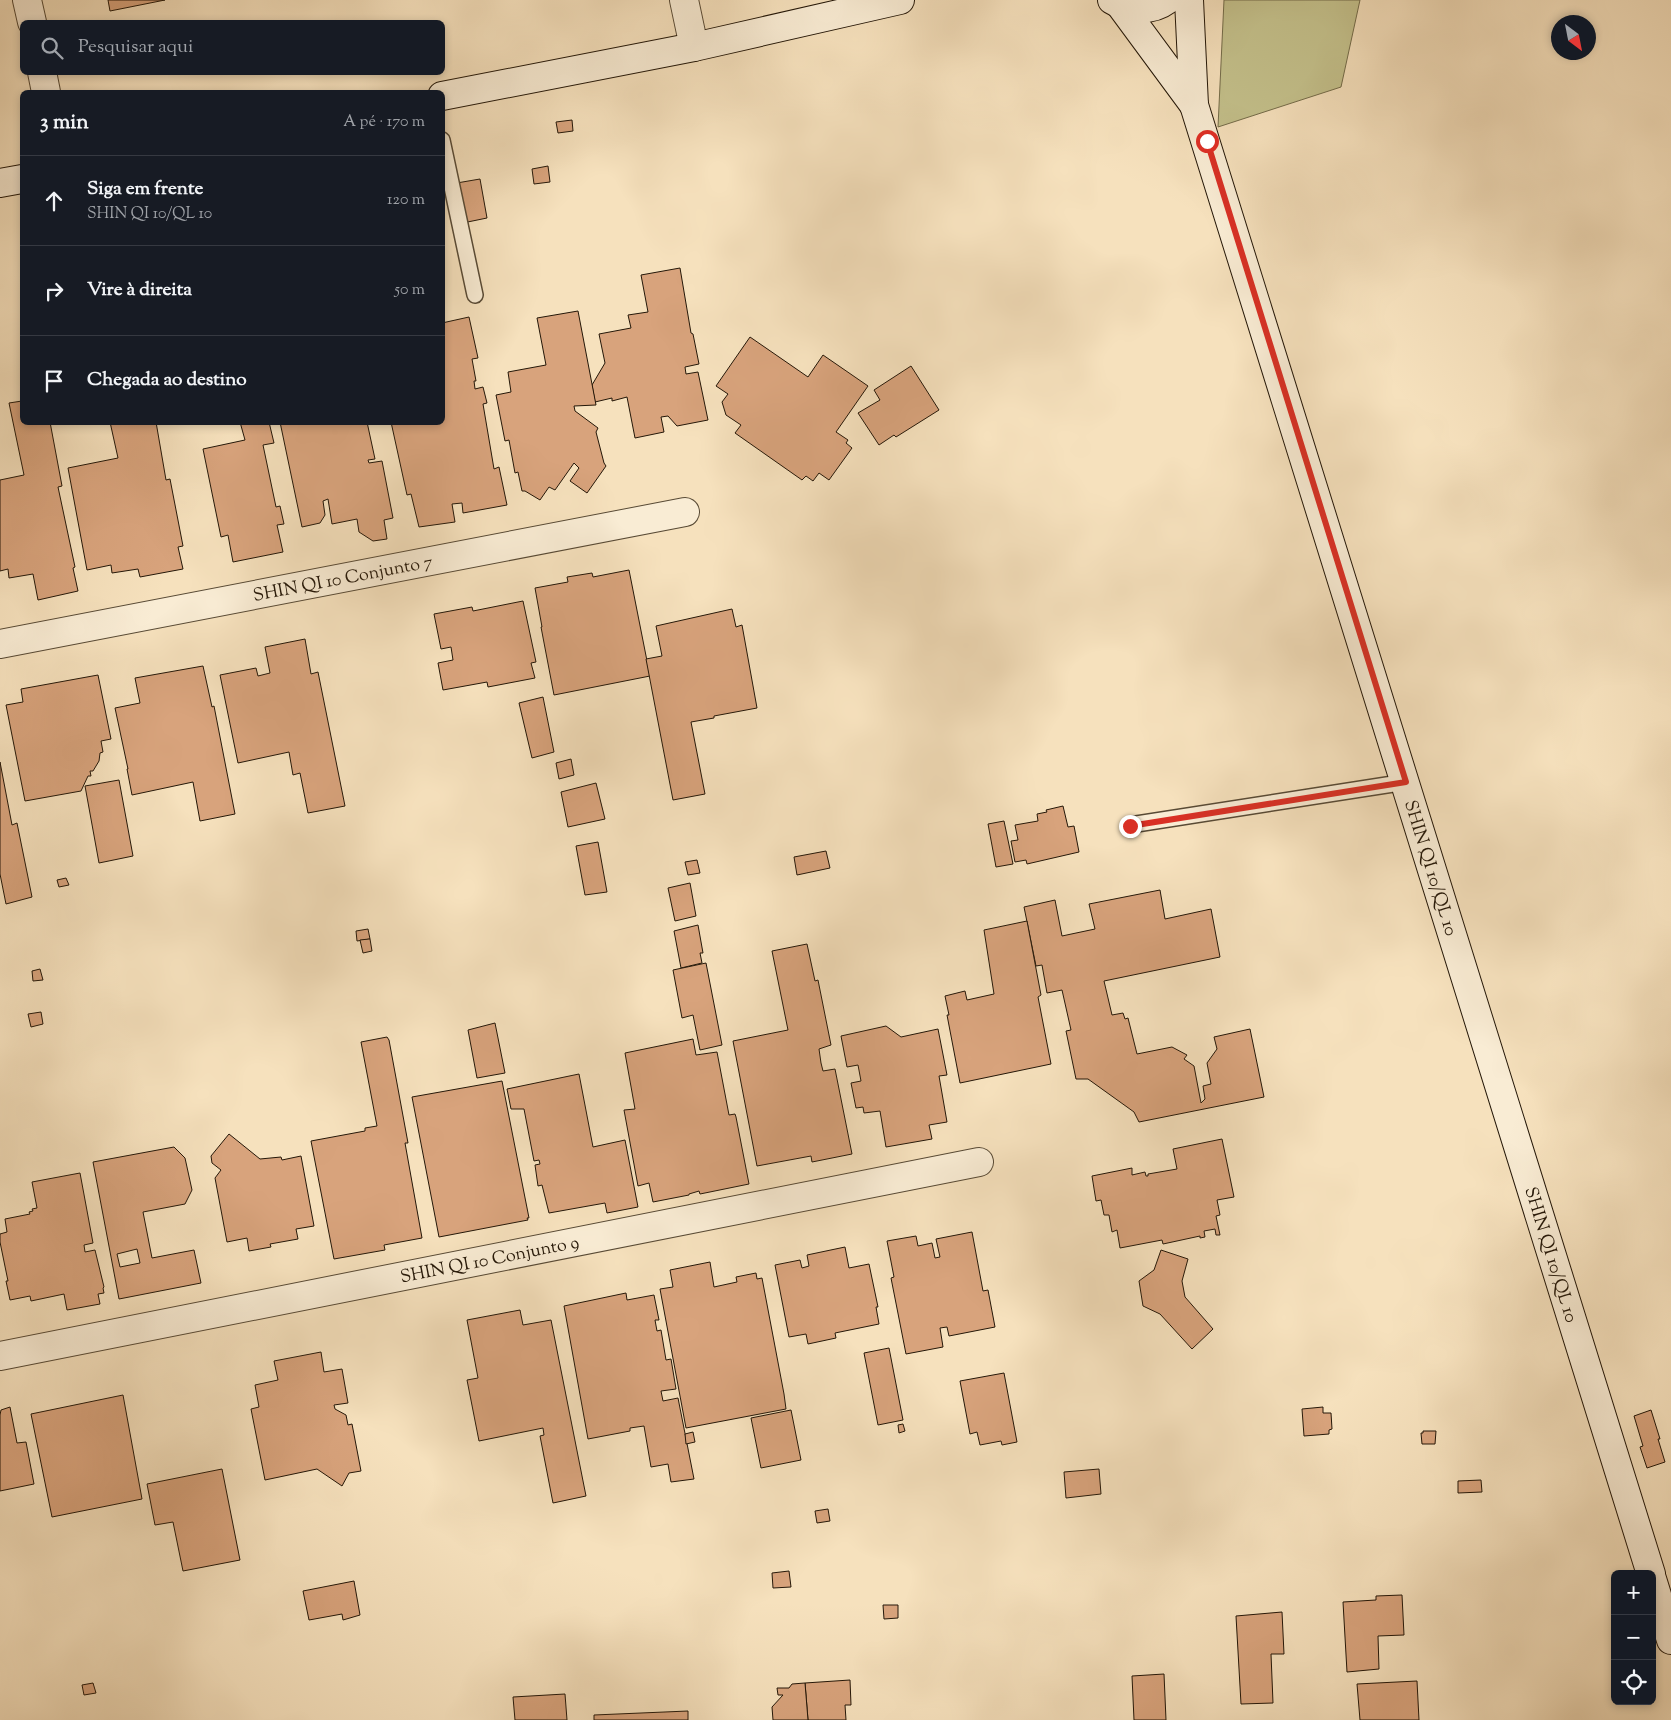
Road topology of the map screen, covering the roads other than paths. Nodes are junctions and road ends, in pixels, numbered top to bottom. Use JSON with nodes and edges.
{"nodes":[{"id":1,"x":27,"y":0,"type":"edge"},
{"id":2,"x":684,"y":0,"type":"edge"},
{"id":3,"x":900,"y":0,"type":"edge"},
{"id":4,"x":1167,"y":0,"type":"edge"},
{"id":5,"x":1189,"y":0,"type":"edge"},
{"id":6,"x":1117,"y":3,"type":"edge"},
{"id":7,"x":32,"y":20,"type":"edge"},
{"id":8,"x":694,"y":47,"type":"junction"},
{"id":9,"x":43,"y":75,"type":"edge"},
{"id":10,"x":46,"y":90,"type":"edge"},
{"id":11,"x":445,"y":95,"type":"edge"},
{"id":12,"x":1194,"y":105,"type":"junction"},
{"id":13,"x":445,"y":154,"type":"edge"},
{"id":14,"x":20,"y":179,"type":"edge"},
{"id":15,"x":0,"y":183,"type":"edge"},
{"id":16,"x":475,"y":295,"type":"dead end"},
{"id":17,"x":684,"y":512,"type":"dead end"},
{"id":18,"x":0,"y":644,"type":"edge"},
{"id":19,"x":1406,"y":782,"type":"junction"},
{"id":20,"x":1130,"y":826,"type":"dead end"},
{"id":21,"x":980,"y":1162,"type":"dead end"},
{"id":22,"x":0,"y":1356,"type":"edge"},
{"id":23,"x":1650,"y":1570,"type":"edge"},
{"id":24,"x":1656,"y":1590,"type":"edge"},
{"id":25,"x":1668,"y":1624,"type":"edge"}],
"edges":[{"from":1,"to":7,"type":"street"},
{"from":2,"to":8,"type":"street"},
{"from":3,"to":8,"type":"street"},
{"from":4,"to":6,"type":"street"},
{"from":5,"to":12,"type":"street","name":"SHIN QI 10/QL 10"},
{"from":6,"to":12,"type":"street","name":"SHIN QI 10/QL 10"},
{"from":8,"to":11,"type":"street"},
{"from":9,"to":10,"type":"street"},
{"from":12,"to":19,"type":"street","name":"SHIN QI 10/QL 10"},
{"from":13,"to":16,"type":"lane"},
{"from":14,"to":15,"type":"street"},
{"from":17,"to":18,"type":"street","name":"SHIN QI 10 Conjunto 7"},
{"from":19,"to":20,"type":"lane"},
{"from":19,"to":23,"type":"street","name":"SHIN QI 10/QL 10"},
{"from":21,"to":22,"type":"street","name":"SHIN QI 10 Conjunto 9"},
{"from":24,"to":25,"type":"street"}]}
